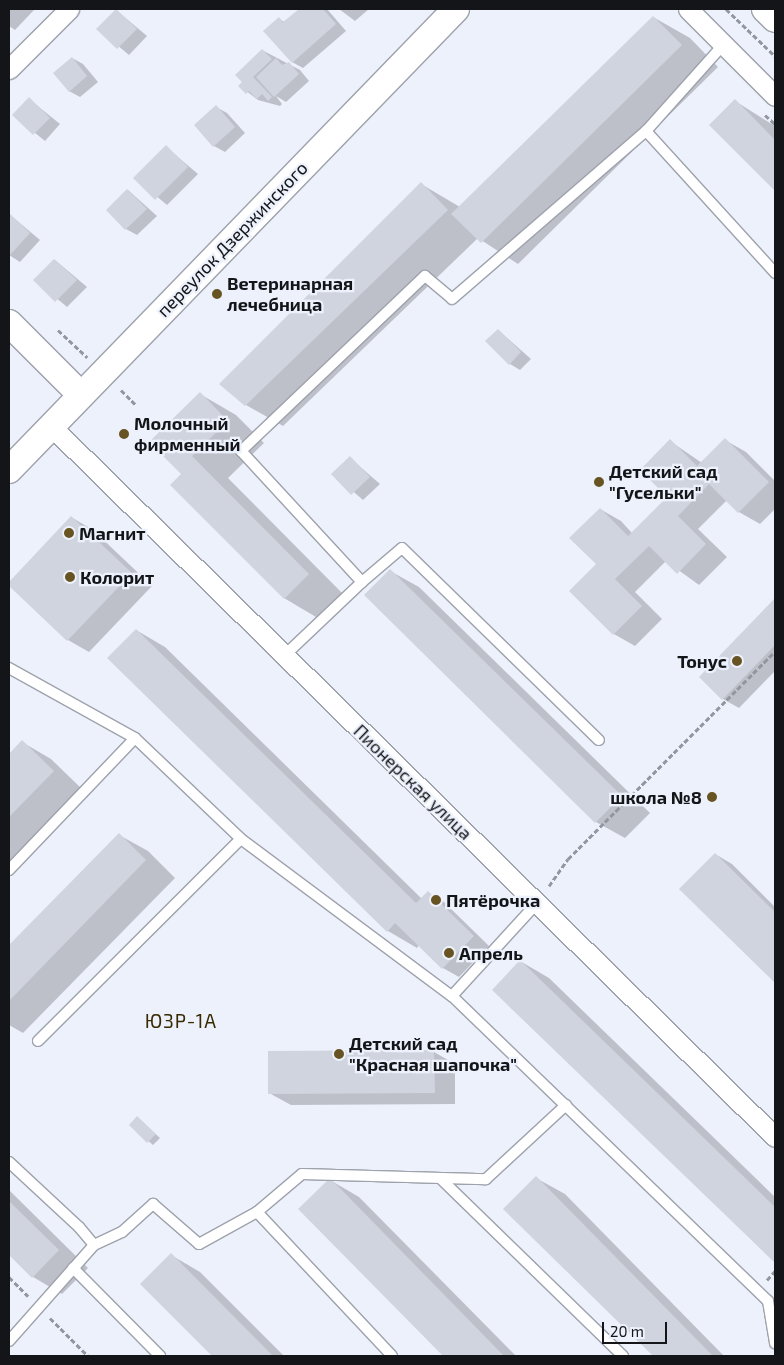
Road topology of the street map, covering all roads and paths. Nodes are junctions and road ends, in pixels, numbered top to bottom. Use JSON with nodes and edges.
{"nodes":[{"id":1,"x":69,"y":9,"type":"edge"},
{"id":2,"x":456,"y":9,"type":"edge"},
{"id":3,"x":688,"y":9,"type":"edge"},
{"id":4,"x":726,"y":9,"type":"edge"},
{"id":5,"x":765,"y":9,"type":"edge"},
{"id":6,"x":775,"y":18,"type":"edge"},
{"id":7,"x":723,"y":45,"type":"junction"},
{"id":8,"x":775,"y":56,"type":"edge"},
{"id":9,"x":9,"y":69,"type":"edge"},
{"id":10,"x":775,"y":96,"type":"edge"},
{"id":11,"x":646,"y":131,"type":"junction"},
{"id":12,"x":775,"y":273,"type":"edge"},
{"id":13,"x":9,"y":322,"type":"edge"},
{"id":14,"x":81,"y":394,"type":"junction"},
{"id":15,"x":52,"y":427,"type":"junction"},
{"id":16,"x":9,"y":470,"type":"edge"},
{"id":17,"x":362,"y":582,"type":"junction"},
{"id":18,"x":775,"y":651,"type":"edge"},
{"id":19,"x":285,"y":655,"type":"junction"},
{"id":20,"x":9,"y":668,"type":"edge"},
{"id":21,"x":135,"y":738,"type":"junction"},
{"id":22,"x":599,"y":740,"type":"dead end"},
{"id":23,"x":241,"y":839,"type":"junction"},
{"id":24,"x":9,"y":870,"type":"edge"},
{"id":25,"x":537,"y":903,"type":"junction"},
{"id":26,"x":452,"y":996,"type":"junction"},
{"id":27,"x":38,"y":1041,"type":"dead end"},
{"id":28,"x":566,"y":1104,"type":"junction"},
{"id":29,"x":775,"y":1137,"type":"edge"},
{"id":30,"x":9,"y":1162,"type":"edge"},
{"id":31,"x":441,"y":1179,"type":"junction"},
{"id":32,"x":257,"y":1212,"type":"junction"},
{"id":33,"x":94,"y":1245,"type":"junction"},
{"id":34,"x":74,"y":1268,"type":"junction"},
{"id":35,"x":9,"y":1341,"type":"edge"},
{"id":36,"x":775,"y":1343,"type":"edge"},
{"id":37,"x":160,"y":1356,"type":"edge"},
{"id":38,"x":392,"y":1356,"type":"edge"},
{"id":39,"x":623,"y":1356,"type":"edge"}],
"edges":[{"from":1,"to":9,"type":"street"},
{"from":2,"to":14,"type":"street","name":"переулок Дзержинского"},
{"from":3,"to":7,"type":"street"},
{"from":4,"to":8,"type":"path"},
{"from":5,"to":6,"type":"street"},
{"from":7,"to":10,"type":"street"},
{"from":7,"to":11,"type":"lane"},
{"from":11,"to":12,"type":"lane"},
{"from":11,"to":17,"type":"lane"},
{"from":13,"to":14,"type":"street"},
{"from":14,"to":15,"type":"street","name":"переулок Дзержинского"},
{"from":15,"to":16,"type":"street","name":"переулок Дзержинского"},
{"from":15,"to":19,"type":"street","name":"Пионерская улица"},
{"from":17,"to":19,"type":"lane"},
{"from":17,"to":22,"type":"lane"},
{"from":18,"to":25,"type":"path"},
{"from":19,"to":25,"type":"street","name":"Пионерская улица"},
{"from":20,"to":21,"type":"lane"},
{"from":21,"to":23,"type":"lane"},
{"from":21,"to":24,"type":"lane"},
{"from":23,"to":26,"type":"lane"},
{"from":23,"to":27,"type":"lane"},
{"from":25,"to":26,"type":"lane"},
{"from":25,"to":29,"type":"street","name":"Пионерская улица"},
{"from":26,"to":28,"type":"lane"},
{"from":28,"to":31,"type":"lane"},
{"from":28,"to":36,"type":"lane"},
{"from":30,"to":33,"type":"lane"},
{"from":31,"to":32,"type":"lane"},
{"from":31,"to":39,"type":"lane"},
{"from":32,"to":33,"type":"lane"},
{"from":32,"to":38,"type":"lane"},
{"from":33,"to":34,"type":"lane"},
{"from":34,"to":35,"type":"lane"},
{"from":34,"to":37,"type":"lane"}]}
